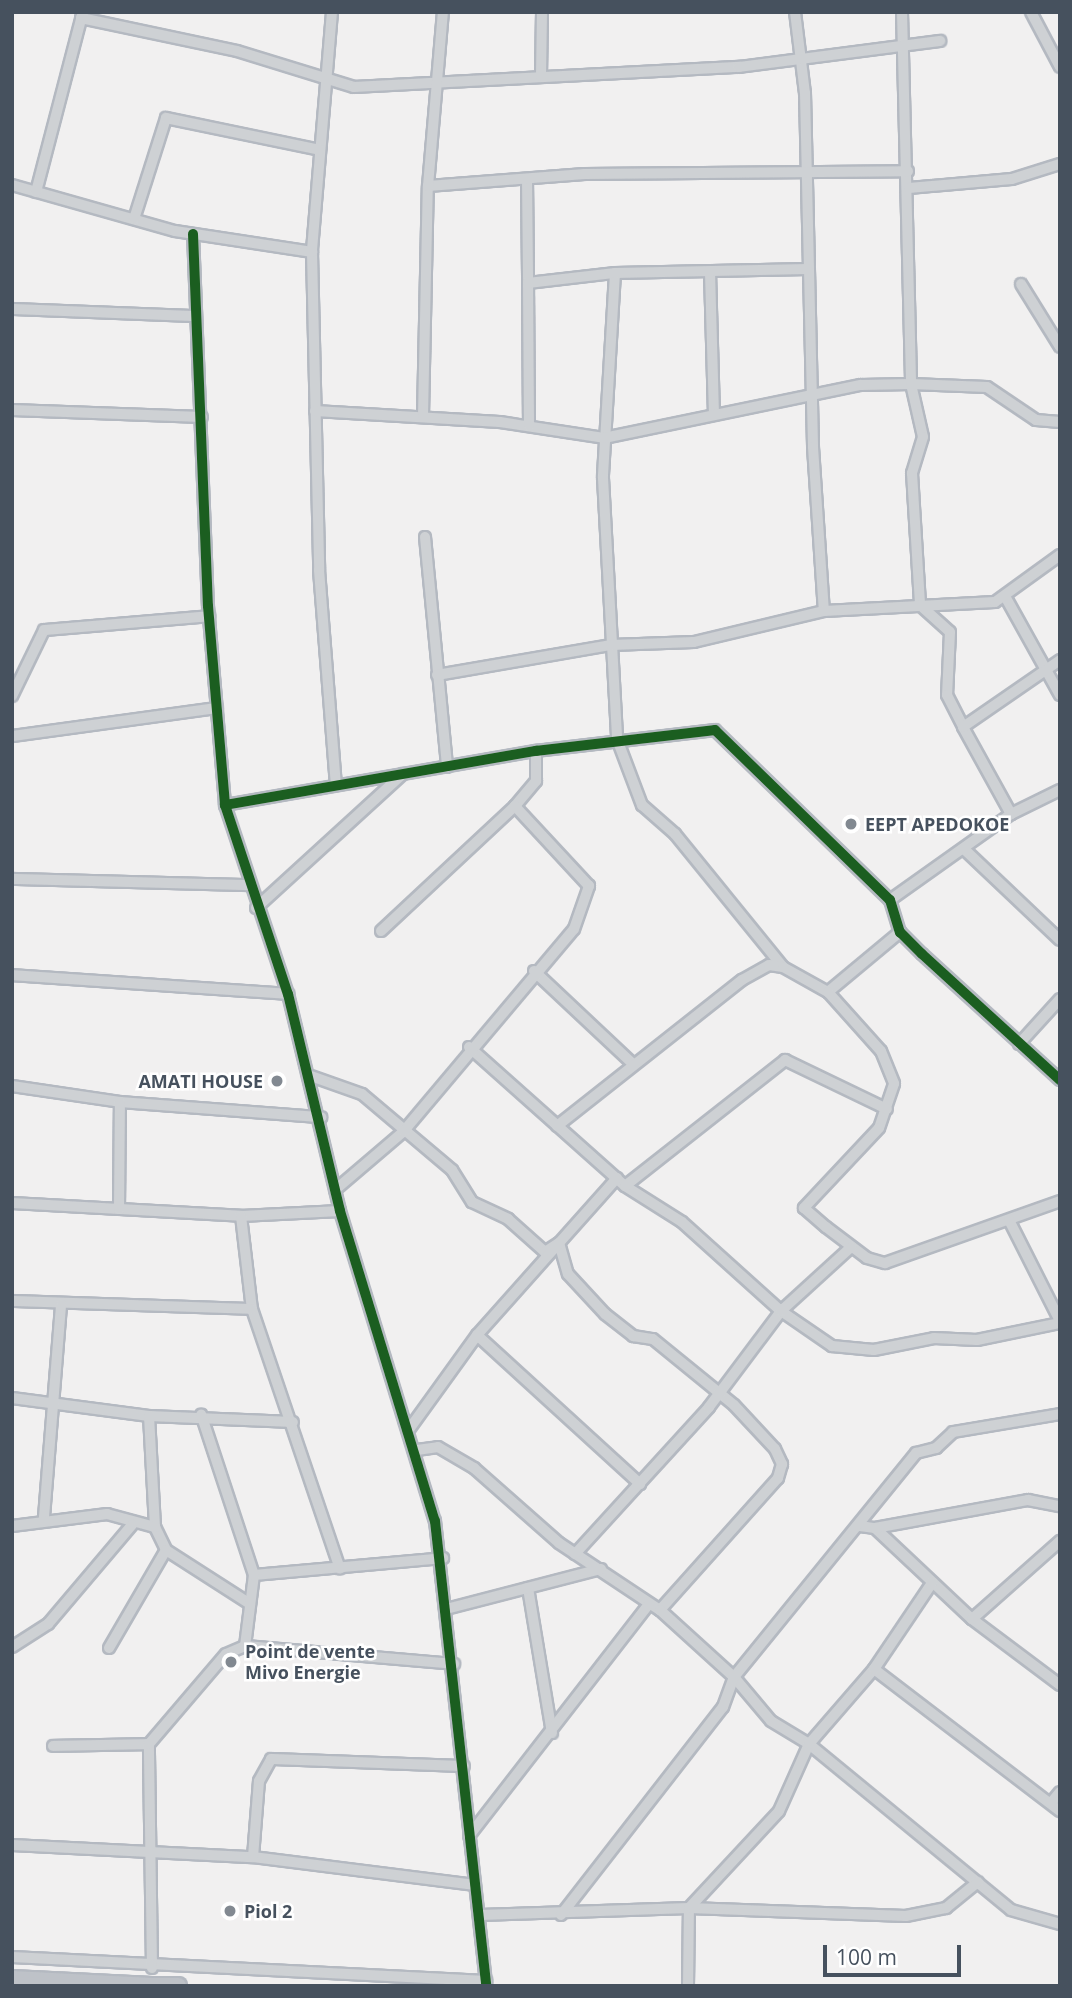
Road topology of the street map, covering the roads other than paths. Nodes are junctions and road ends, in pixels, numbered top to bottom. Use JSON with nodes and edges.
{"nodes":[{"id":1,"x":332,"y":12,"type":"edge"},
{"id":2,"x":443,"y":12,"type":"edge"},
{"id":3,"x":542,"y":12,"type":"edge"},
{"id":4,"x":795,"y":12,"type":"edge"},
{"id":5,"x":902,"y":12,"type":"edge"},
{"id":6,"x":1031,"y":12,"type":"edge"},
{"id":7,"x":82,"y":15,"type":"edge"},
{"id":8,"x":940,"y":41,"type":"dead end"},
{"id":9,"x":908,"y":46,"type":"junction"},
{"id":10,"x":803,"y":57,"type":"junction"},
{"id":11,"x":1060,"y":67,"type":"edge"},
{"id":12,"x":541,"y":76,"type":"junction"},
{"id":13,"x":439,"y":79,"type":"junction"},
{"id":14,"x":326,"y":80,"type":"junction"},
{"id":15,"x":320,"y":150,"type":"junction"},
{"id":16,"x":1060,"y":164,"type":"edge"},
{"id":17,"x":804,"y":171,"type":"junction"},
{"id":18,"x":908,"y":171,"type":"junction"},
{"id":19,"x":527,"y":178,"type":"junction"},
{"id":20,"x":12,"y":185,"type":"edge"},
{"id":21,"x":428,"y":186,"type":"junction"},
{"id":22,"x":909,"y":188,"type":"junction"},
{"id":23,"x":36,"y":192,"type":"junction"},
{"id":24,"x":134,"y":219,"type":"junction"},
{"id":25,"x":193,"y":234,"type":"junction"},
{"id":26,"x":312,"y":252,"type":"junction"},
{"id":27,"x":808,"y":269,"type":"junction"},
{"id":28,"x":710,"y":272,"type":"junction"},
{"id":29,"x":615,"y":273,"type":"junction"},
{"id":30,"x":528,"y":283,"type":"junction"},
{"id":31,"x":1021,"y":284,"type":"dead end"},
{"id":32,"x":12,"y":309,"type":"edge"},
{"id":33,"x":194,"y":316,"type":"junction"},
{"id":34,"x":1060,"y":346,"type":"edge"},
{"id":35,"x":911,"y":384,"type":"junction"},
{"id":36,"x":813,"y":394,"type":"junction"},
{"id":37,"x":12,"y":410,"type":"edge"},
{"id":38,"x":315,"y":411,"type":"junction"},
{"id":39,"x":714,"y":415,"type":"junction"},
{"id":40,"x":423,"y":416,"type":"junction"},
{"id":41,"x":202,"y":417,"type":"junction"},
{"id":42,"x":1060,"y":422,"type":"edge"},
{"id":43,"x":529,"y":426,"type":"junction"},
{"id":44,"x":604,"y":439,"type":"junction"},
{"id":45,"x":425,"y":537,"type":"dead end"},
{"id":46,"x":1060,"y":555,"type":"edge"},
{"id":47,"x":1006,"y":598,"type":"junction"},
{"id":48,"x":920,"y":604,"type":"junction"},
{"id":49,"x":824,"y":611,"type":"junction"},
{"id":50,"x":209,"y":616,"type":"junction"},
{"id":51,"x":611,"y":645,"type":"junction"},
{"id":52,"x":1060,"y":660,"type":"edge"},
{"id":53,"x":1043,"y":670,"type":"junction"},
{"id":54,"x":437,"y":675,"type":"junction"},
{"id":55,"x":1060,"y":695,"type":"edge"},
{"id":56,"x":12,"y":696,"type":"edge"},
{"id":57,"x":217,"y":708,"type":"junction"},
{"id":58,"x":963,"y":727,"type":"junction"},
{"id":59,"x":12,"y":736,"type":"edge"},
{"id":60,"x":617,"y":739,"type":"junction"},
{"id":61,"x":536,"y":751,"type":"junction"},
{"id":62,"x":447,"y":767,"type":"junction"},
{"id":63,"x":402,"y":775,"type":"junction"},
{"id":64,"x":336,"y":784,"type":"junction"},
{"id":65,"x":1060,"y":790,"type":"edge"},
{"id":66,"x":225,"y":805,"type":"junction"},
{"id":67,"x":515,"y":806,"type":"junction"},
{"id":68,"x":1011,"y":814,"type":"junction"},
{"id":69,"x":964,"y":849,"type":"junction"},
{"id":70,"x":12,"y":879,"type":"edge"},
{"id":71,"x":248,"y":885,"type":"junction"},
{"id":72,"x":890,"y":900,"type":"junction"},
{"id":73,"x":257,"y":908,"type":"junction"},
{"id":74,"x":381,"y":931,"type":"dead end"},
{"id":75,"x":900,"y":932,"type":"junction"},
{"id":76,"x":1060,"y":940,"type":"edge"},
{"id":77,"x":782,"y":967,"type":"junction"},
{"id":78,"x":534,"y":971,"type":"junction"},
{"id":79,"x":12,"y":975,"type":"edge"},
{"id":80,"x":828,"y":992,"type":"junction"},
{"id":81,"x":288,"y":994,"type":"junction"},
{"id":82,"x":1060,"y":999,"type":"edge"},
{"id":83,"x":1019,"y":1044,"type":"junction"},
{"id":84,"x":469,"y":1047,"type":"junction"},
{"id":85,"x":633,"y":1064,"type":"junction"},
{"id":86,"x":308,"y":1075,"type":"junction"},
{"id":87,"x":1060,"y":1080,"type":"edge"},
{"id":88,"x":12,"y":1086,"type":"edge"},
{"id":89,"x":120,"y":1102,"type":"junction"},
{"id":90,"x":887,"y":1109,"type":"junction"},
{"id":91,"x":321,"y":1117,"type":"junction"},
{"id":92,"x":557,"y":1126,"type":"junction"},
{"id":93,"x":403,"y":1132,"type":"junction"},
{"id":94,"x":621,"y":1182,"type":"junction"},
{"id":95,"x":335,"y":1189,"type":"junction"},
{"id":96,"x":1060,"y":1201,"type":"edge"},
{"id":97,"x":12,"y":1203,"type":"edge"},
{"id":98,"x":119,"y":1209,"type":"junction"},
{"id":99,"x":340,"y":1211,"type":"junction"},
{"id":100,"x":241,"y":1216,"type":"junction"},
{"id":101,"x":1009,"y":1220,"type":"junction"},
{"id":102,"x":559,"y":1243,"type":"junction"},
{"id":103,"x":851,"y":1247,"type":"junction"},
{"id":104,"x":12,"y":1301,"type":"edge"},
{"id":105,"x":61,"y":1305,"type":"junction"},
{"id":106,"x":252,"y":1309,"type":"junction"},
{"id":107,"x":781,"y":1311,"type":"junction"},
{"id":108,"x":1060,"y":1322,"type":"edge"},
{"id":109,"x":477,"y":1335,"type":"junction"},
{"id":110,"x":720,"y":1394,"type":"junction"},
{"id":111,"x":12,"y":1398,"type":"edge"},
{"id":112,"x":57,"y":1403,"type":"junction"},
{"id":113,"x":201,"y":1414,"type":"junction"},
{"id":114,"x":1060,"y":1414,"type":"edge"},
{"id":115,"x":149,"y":1416,"type":"junction"},
{"id":116,"x":293,"y":1422,"type":"junction"},
{"id":117,"x":410,"y":1428,"type":"junction"},
{"id":118,"x":417,"y":1450,"type":"junction"},
{"id":119,"x":640,"y":1484,"type":"junction"},
{"id":120,"x":1060,"y":1506,"type":"edge"},
{"id":121,"x":44,"y":1517,"type":"junction"},
{"id":122,"x":132,"y":1525,"type":"junction"},
{"id":123,"x":860,"y":1525,"type":"junction"},
{"id":124,"x":12,"y":1526,"type":"edge"},
{"id":125,"x":155,"y":1527,"type":"junction"},
{"id":126,"x":875,"y":1528,"type":"junction"},
{"id":127,"x":1060,"y":1541,"type":"edge"},
{"id":128,"x":166,"y":1550,"type":"junction"},
{"id":129,"x":575,"y":1554,"type":"junction"},
{"id":130,"x":443,"y":1558,"type":"junction"},
{"id":131,"x":340,"y":1569,"type":"junction"},
{"id":132,"x":601,"y":1569,"type":"junction"},
{"id":133,"x":254,"y":1575,"type":"junction"},
{"id":134,"x":932,"y":1583,"type":"junction"},
{"id":135,"x":528,"y":1588,"type":"junction"},
{"id":136,"x":250,"y":1604,"type":"junction"},
{"id":137,"x":649,"y":1604,"type":"junction"},
{"id":138,"x":450,"y":1608,"type":"junction"},
{"id":139,"x":660,"y":1611,"type":"junction"},
{"id":140,"x":972,"y":1619,"type":"junction"},
{"id":141,"x":245,"y":1646,"type":"junction"},
{"id":142,"x":12,"y":1647,"type":"edge"},
{"id":143,"x":109,"y":1648,"type":"dead end"},
{"id":144,"x":454,"y":1664,"type":"junction"},
{"id":145,"x":874,"y":1669,"type":"junction"},
{"id":146,"x":734,"y":1677,"type":"junction"},
{"id":147,"x":1060,"y":1685,"type":"edge"},
{"id":148,"x":552,"y":1733,"type":"junction"},
{"id":149,"x":149,"y":1744,"type":"junction"},
{"id":150,"x":809,"y":1745,"type":"junction"},
{"id":151,"x":53,"y":1746,"type":"dead end"},
{"id":152,"x":464,"y":1766,"type":"junction"},
{"id":153,"x":1060,"y":1792,"type":"edge"},
{"id":154,"x":1056,"y":1807,"type":"edge"},
{"id":155,"x":470,"y":1836,"type":"junction"},
{"id":156,"x":12,"y":1845,"type":"edge"},
{"id":157,"x":149,"y":1853,"type":"junction"},
{"id":158,"x":253,"y":1857,"type":"junction"},
{"id":159,"x":978,"y":1882,"type":"junction"},
{"id":160,"x":475,"y":1885,"type":"junction"},
{"id":161,"x":689,"y":1908,"type":"junction"},
{"id":162,"x":480,"y":1915,"type":"junction"},
{"id":163,"x":561,"y":1915,"type":"junction"},
{"id":164,"x":1060,"y":1924,"type":"edge"},
{"id":165,"x":12,"y":1957,"type":"edge"},
{"id":166,"x":152,"y":1968,"type":"junction"},
{"id":167,"x":12,"y":1979,"type":"edge"},
{"id":168,"x":486,"y":1983,"type":"edge"},
{"id":169,"x":153,"y":1986,"type":"edge"},
{"id":170,"x":178,"y":1986,"type":"edge"},
{"id":171,"x":688,"y":1986,"type":"edge"}],
"edges":[{"from":1,"to":14,"type":"street"},
{"from":2,"to":13,"type":"street"},
{"from":3,"to":12,"type":"street"},
{"from":4,"to":10,"type":"street"},
{"from":5,"to":9,"type":"street"},
{"from":6,"to":11,"type":"street"},
{"from":7,"to":14,"type":"street"},
{"from":7,"to":23,"type":"street"},
{"from":8,"to":9,"type":"street"},
{"from":9,"to":10,"type":"street"},
{"from":9,"to":18,"type":"street"},
{"from":10,"to":12,"type":"street"},
{"from":10,"to":17,"type":"street"},
{"from":12,"to":13,"type":"street"},
{"from":13,"to":14,"type":"street"},
{"from":13,"to":21,"type":"street"},
{"from":14,"to":15,"type":"street"},
{"from":15,"to":24,"type":"street"},
{"from":15,"to":26,"type":"street"},
{"from":16,"to":22,"type":"street"},
{"from":17,"to":18,"type":"street"},
{"from":17,"to":19,"type":"street"},
{"from":17,"to":27,"type":"street"},
{"from":18,"to":22,"type":"street"},
{"from":19,"to":21,"type":"street"},
{"from":19,"to":30,"type":"street"},
{"from":20,"to":23,"type":"street"},
{"from":21,"to":40,"type":"street"},
{"from":22,"to":35,"type":"street"},
{"from":23,"to":24,"type":"street"},
{"from":24,"to":25,"type":"street"},
{"from":25,"to":26,"type":"street"},
{"from":25,"to":33,"type":"street"},
{"from":26,"to":38,"type":"street"},
{"from":27,"to":28,"type":"street"},
{"from":27,"to":36,"type":"street"},
{"from":28,"to":29,"type":"street"},
{"from":28,"to":39,"type":"street"},
{"from":29,"to":30,"type":"street"},
{"from":29,"to":44,"type":"street"},
{"from":30,"to":43,"type":"street"},
{"from":31,"to":34,"type":"street"},
{"from":32,"to":33,"type":"street"},
{"from":33,"to":41,"type":"street"},
{"from":35,"to":36,"type":"street"},
{"from":35,"to":42,"type":"street"},
{"from":35,"to":48,"type":"street"},
{"from":36,"to":39,"type":"street"},
{"from":36,"to":49,"type":"street"},
{"from":37,"to":41,"type":"street"},
{"from":38,"to":40,"type":"street"},
{"from":38,"to":64,"type":"street"},
{"from":39,"to":44,"type":"street"},
{"from":40,"to":43,"type":"street"},
{"from":41,"to":50,"type":"street"},
{"from":43,"to":44,"type":"street"},
{"from":44,"to":51,"type":"street"},
{"from":45,"to":54,"type":"street"},
{"from":46,"to":47,"type":"street"},
{"from":47,"to":48,"type":"street"},
{"from":47,"to":53,"type":"street"},
{"from":48,"to":49,"type":"street"},
{"from":48,"to":58,"type":"street"},
{"from":49,"to":51,"type":"street"},
{"from":50,"to":56,"type":"street"},
{"from":50,"to":57,"type":"street"},
{"from":51,"to":54,"type":"street"},
{"from":51,"to":60,"type":"street"},
{"from":52,"to":53,"type":"street"},
{"from":53,"to":55,"type":"street"},
{"from":53,"to":58,"type":"street"},
{"from":54,"to":62,"type":"street"},
{"from":57,"to":59,"type":"street"},
{"from":57,"to":66,"type":"street"},
{"from":58,"to":68,"type":"street"},
{"from":60,"to":61,"type":"street"},
{"from":60,"to":72,"type":"street"},
{"from":60,"to":77,"type":"street"},
{"from":61,"to":62,"type":"street"},
{"from":61,"to":67,"type":"street"},
{"from":62,"to":63,"type":"street"},
{"from":63,"to":64,"type":"street"},
{"from":63,"to":73,"type":"street"},
{"from":64,"to":66,"type":"street"},
{"from":65,"to":68,"type":"street"},
{"from":66,"to":71,"type":"street"},
{"from":67,"to":74,"type":"street"},
{"from":67,"to":78,"type":"street"},
{"from":68,"to":69,"type":"street"},
{"from":69,"to":72,"type":"street"},
{"from":69,"to":76,"type":"street"},
{"from":70,"to":71,"type":"street"},
{"from":71,"to":73,"type":"street"},
{"from":72,"to":75,"type":"street"},
{"from":73,"to":81,"type":"street"},
{"from":75,"to":80,"type":"street"},
{"from":75,"to":83,"type":"street"},
{"from":77,"to":80,"type":"street"},
{"from":77,"to":85,"type":"street"},
{"from":78,"to":84,"type":"street"},
{"from":78,"to":85,"type":"street"},
{"from":79,"to":81,"type":"street"},
{"from":80,"to":90,"type":"street"},
{"from":81,"to":86,"type":"street"},
{"from":82,"to":83,"type":"street"},
{"from":83,"to":87,"type":"street"},
{"from":84,"to":92,"type":"street"},
{"from":84,"to":93,"type":"street"},
{"from":85,"to":92,"type":"street"},
{"from":86,"to":91,"type":"street"},
{"from":86,"to":93,"type":"street"},
{"from":88,"to":89,"type":"street"},
{"from":89,"to":91,"type":"street"},
{"from":89,"to":98,"type":"street"},
{"from":90,"to":94,"type":"street"},
{"from":90,"to":103,"type":"street"},
{"from":91,"to":95,"type":"street"},
{"from":92,"to":94,"type":"street"},
{"from":93,"to":95,"type":"street"},
{"from":93,"to":102,"type":"street"},
{"from":94,"to":102,"type":"street"},
{"from":94,"to":107,"type":"street"},
{"from":95,"to":99,"type":"street"},
{"from":96,"to":101,"type":"street"},
{"from":97,"to":98,"type":"street"},
{"from":98,"to":100,"type":"street"},
{"from":99,"to":100,"type":"street"},
{"from":99,"to":117,"type":"street"},
{"from":100,"to":106,"type":"street"},
{"from":101,"to":103,"type":"street"},
{"from":101,"to":108,"type":"street"},
{"from":102,"to":109,"type":"street"},
{"from":102,"to":110,"type":"street"},
{"from":103,"to":107,"type":"street"},
{"from":104,"to":105,"type":"street"},
{"from":105,"to":106,"type":"street"},
{"from":105,"to":112,"type":"street"},
{"from":106,"to":116,"type":"street"},
{"from":107,"to":108,"type":"street"},
{"from":107,"to":110,"type":"street"},
{"from":109,"to":117,"type":"street"},
{"from":109,"to":119,"type":"street"},
{"from":110,"to":119,"type":"street"},
{"from":110,"to":139,"type":"street"},
{"from":111,"to":112,"type":"street"},
{"from":112,"to":115,"type":"street"},
{"from":112,"to":121,"type":"street"},
{"from":113,"to":115,"type":"street"},
{"from":113,"to":116,"type":"street"},
{"from":113,"to":133,"type":"street"},
{"from":114,"to":123,"type":"street"},
{"from":115,"to":125,"type":"street"},
{"from":116,"to":131,"type":"street"},
{"from":117,"to":118,"type":"street"},
{"from":118,"to":129,"type":"street"},
{"from":118,"to":130,"type":"street"},
{"from":119,"to":129,"type":"street"},
{"from":120,"to":126,"type":"street"},
{"from":121,"to":122,"type":"street"},
{"from":121,"to":124,"type":"street"},
{"from":122,"to":125,"type":"street"},
{"from":122,"to":142,"type":"street"},
{"from":123,"to":126,"type":"street"},
{"from":123,"to":146,"type":"street"},
{"from":125,"to":128,"type":"street"},
{"from":126,"to":134,"type":"street"},
{"from":127,"to":140,"type":"street"},
{"from":128,"to":136,"type":"street"},
{"from":128,"to":143,"type":"street"},
{"from":129,"to":132,"type":"street"},
{"from":130,"to":131,"type":"street"},
{"from":130,"to":138,"type":"street"},
{"from":131,"to":133,"type":"street"},
{"from":132,"to":135,"type":"street"},
{"from":132,"to":137,"type":"street"},
{"from":133,"to":136,"type":"street"},
{"from":134,"to":140,"type":"street"},
{"from":134,"to":145,"type":"street"},
{"from":135,"to":138,"type":"street"},
{"from":135,"to":148,"type":"street"},
{"from":136,"to":141,"type":"street"},
{"from":137,"to":139,"type":"street"},
{"from":137,"to":148,"type":"street"},
{"from":138,"to":144,"type":"street"},
{"from":139,"to":146,"type":"street"},
{"from":140,"to":147,"type":"street"},
{"from":141,"to":144,"type":"street"},
{"from":141,"to":149,"type":"street"},
{"from":144,"to":152,"type":"street"},
{"from":145,"to":150,"type":"street"},
{"from":145,"to":154,"type":"street"},
{"from":146,"to":150,"type":"street"},
{"from":146,"to":163,"type":"street"},
{"from":148,"to":155,"type":"street"},
{"from":149,"to":151,"type":"street"},
{"from":149,"to":157,"type":"street"},
{"from":150,"to":159,"type":"street"},
{"from":150,"to":161,"type":"street"},
{"from":152,"to":155,"type":"street"},
{"from":152,"to":158,"type":"street"},
{"from":153,"to":154,"type":"street"},
{"from":155,"to":160,"type":"street"},
{"from":156,"to":157,"type":"street"},
{"from":157,"to":158,"type":"street"},
{"from":157,"to":166,"type":"street"},
{"from":158,"to":160,"type":"street"},
{"from":159,"to":161,"type":"street"},
{"from":159,"to":164,"type":"street"},
{"from":160,"to":162,"type":"street"},
{"from":161,"to":163,"type":"street"},
{"from":161,"to":171,"type":"street"},
{"from":162,"to":163,"type":"street"},
{"from":162,"to":168,"type":"street"},
{"from":165,"to":166,"type":"street"},
{"from":166,"to":168,"type":"street"},
{"from":167,"to":169,"type":"highway"},
{"from":169,"to":170,"type":"highway"}]}
